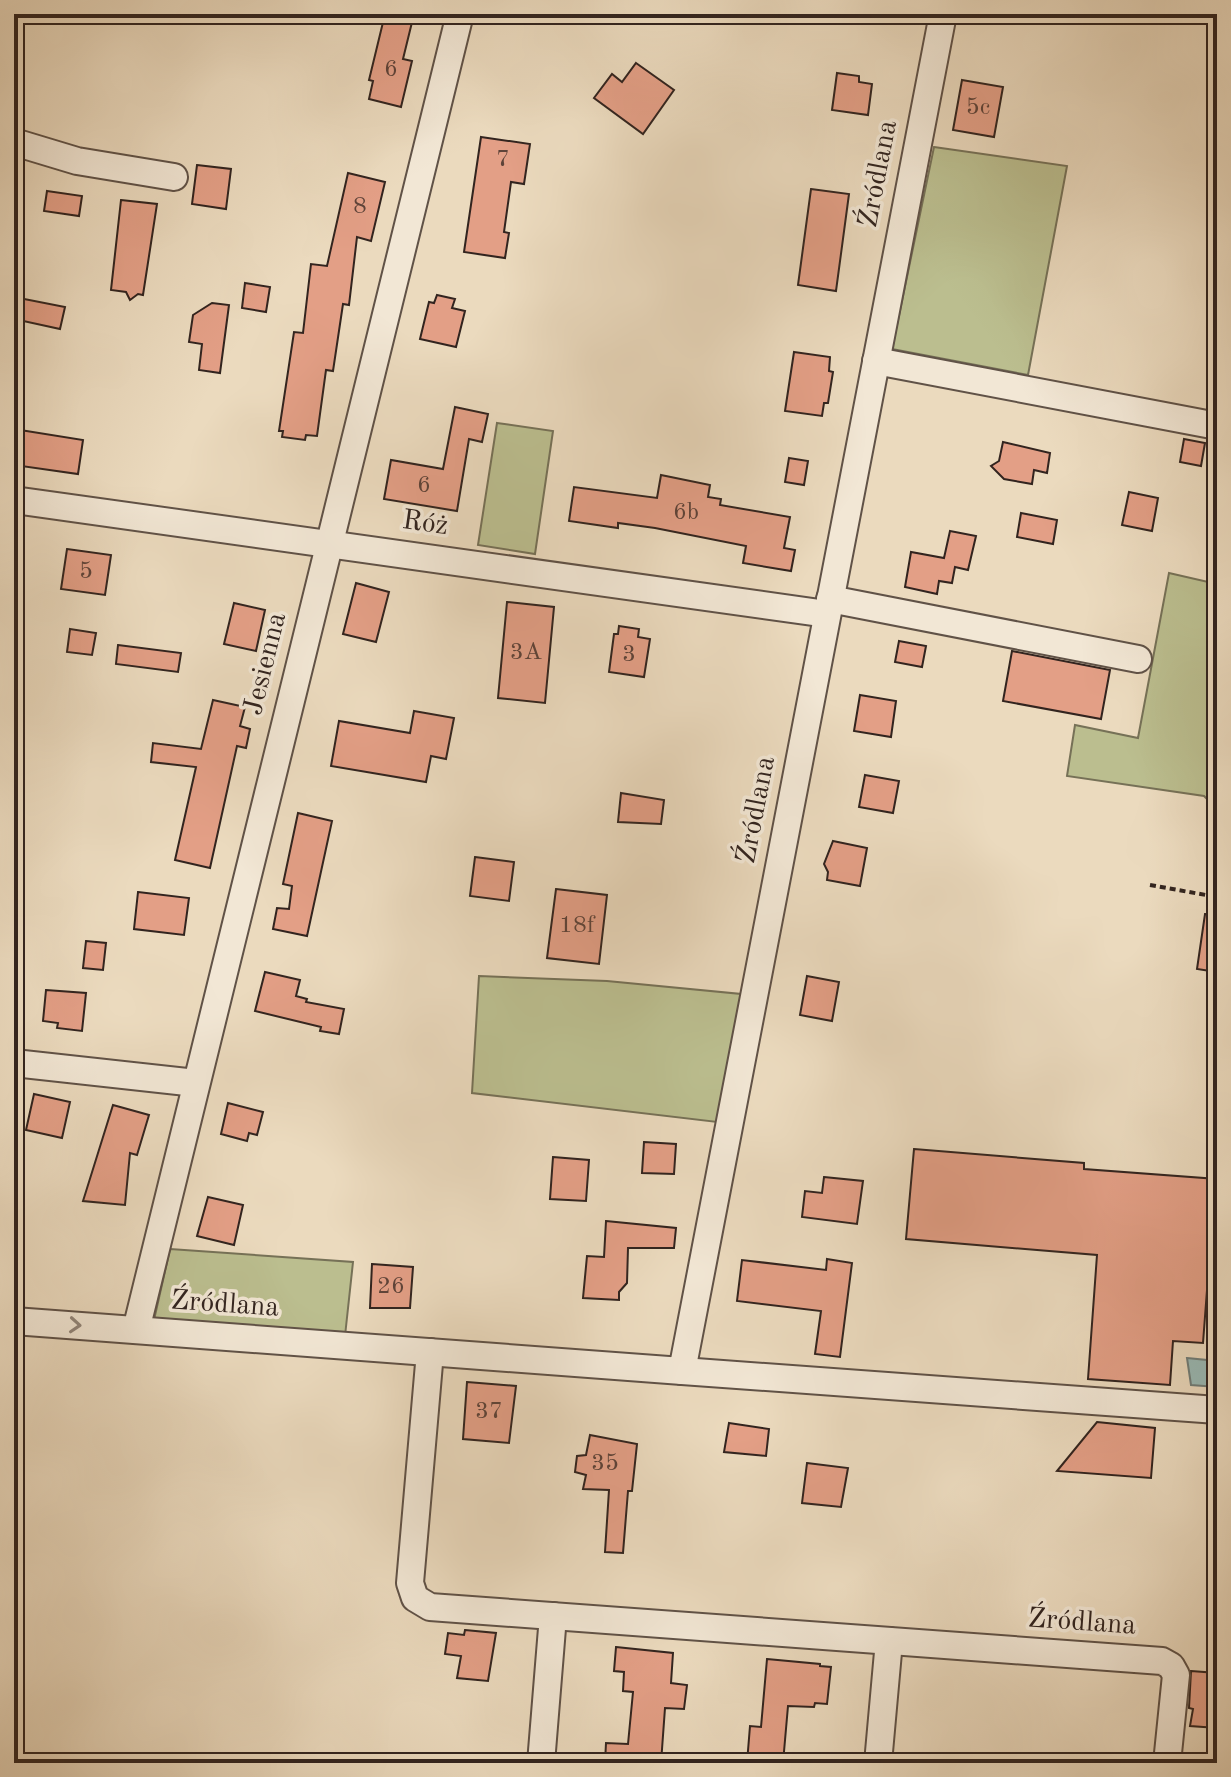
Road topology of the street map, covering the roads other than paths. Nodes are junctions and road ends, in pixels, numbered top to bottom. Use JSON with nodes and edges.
{"nodes":[{"id":1,"x":460,"y":14,"type":"edge"},
{"id":2,"x":943,"y":14,"type":"edge"},
{"id":3,"x":14,"y":142,"type":"edge"},
{"id":4,"x":174,"y":177,"type":"dead end"},
{"id":5,"x":876,"y":361,"type":"junction"},
{"id":6,"x":1217,"y":426,"type":"edge"},
{"id":7,"x":14,"y":500,"type":"edge"},
{"id":8,"x":329,"y":543,"type":"junction"},
{"id":9,"x":828,"y":606,"type":"junction"},
{"id":10,"x":1138,"y":659,"type":"dead end"},
{"id":11,"x":14,"y":1063,"type":"edge"},
{"id":12,"x":196,"y":1083,"type":"junction"},
{"id":13,"x":14,"y":1321,"type":"edge"},
{"id":14,"x":136,"y":1330,"type":"junction"},
{"id":15,"x":430,"y":1352,"type":"junction"},
{"id":16,"x":682,"y":1371,"type":"junction"},
{"id":17,"x":1217,"y":1410,"type":"edge"},
{"id":18,"x":553,"y":1616,"type":"junction"},
{"id":19,"x":889,"y":1641,"type":"junction"},
{"id":20,"x":541,"y":1763,"type":"edge"},
{"id":21,"x":878,"y":1763,"type":"edge"},
{"id":22,"x":1167,"y":1763,"type":"edge"}],
"edges":[{"from":1,"to":8,"type":"street","name":"Jesienna"},
{"from":2,"to":5,"type":"street","name":"Źródlana"},
{"from":3,"to":4,"type":"street"},
{"from":5,"to":6,"type":"street"},
{"from":5,"to":9,"type":"street","name":"Źródlana"},
{"from":7,"to":8,"type":"street","name":"Róż"},
{"from":8,"to":9,"type":"street","name":"Róż"},
{"from":8,"to":12,"type":"street","name":"Jesienna"},
{"from":9,"to":10,"type":"street","name":"Róż"},
{"from":9,"to":16,"type":"street","name":"Źródlana"},
{"from":11,"to":12,"type":"street"},
{"from":12,"to":14,"type":"street","name":"Jesienna"},
{"from":13,"to":14,"type":"street","name":"Źródlana","one_way":true},
{"from":14,"to":15,"type":"street","name":"Źródlana"},
{"from":15,"to":16,"type":"street","name":"Źródlana"},
{"from":15,"to":18,"type":"street","name":"Źródlana"},
{"from":16,"to":17,"type":"street"},
{"from":18,"to":19,"type":"street","name":"Źródlana"},
{"from":18,"to":20,"type":"street"},
{"from":19,"to":21,"type":"street"},
{"from":19,"to":22,"type":"street","name":"Źródlana"}]}
